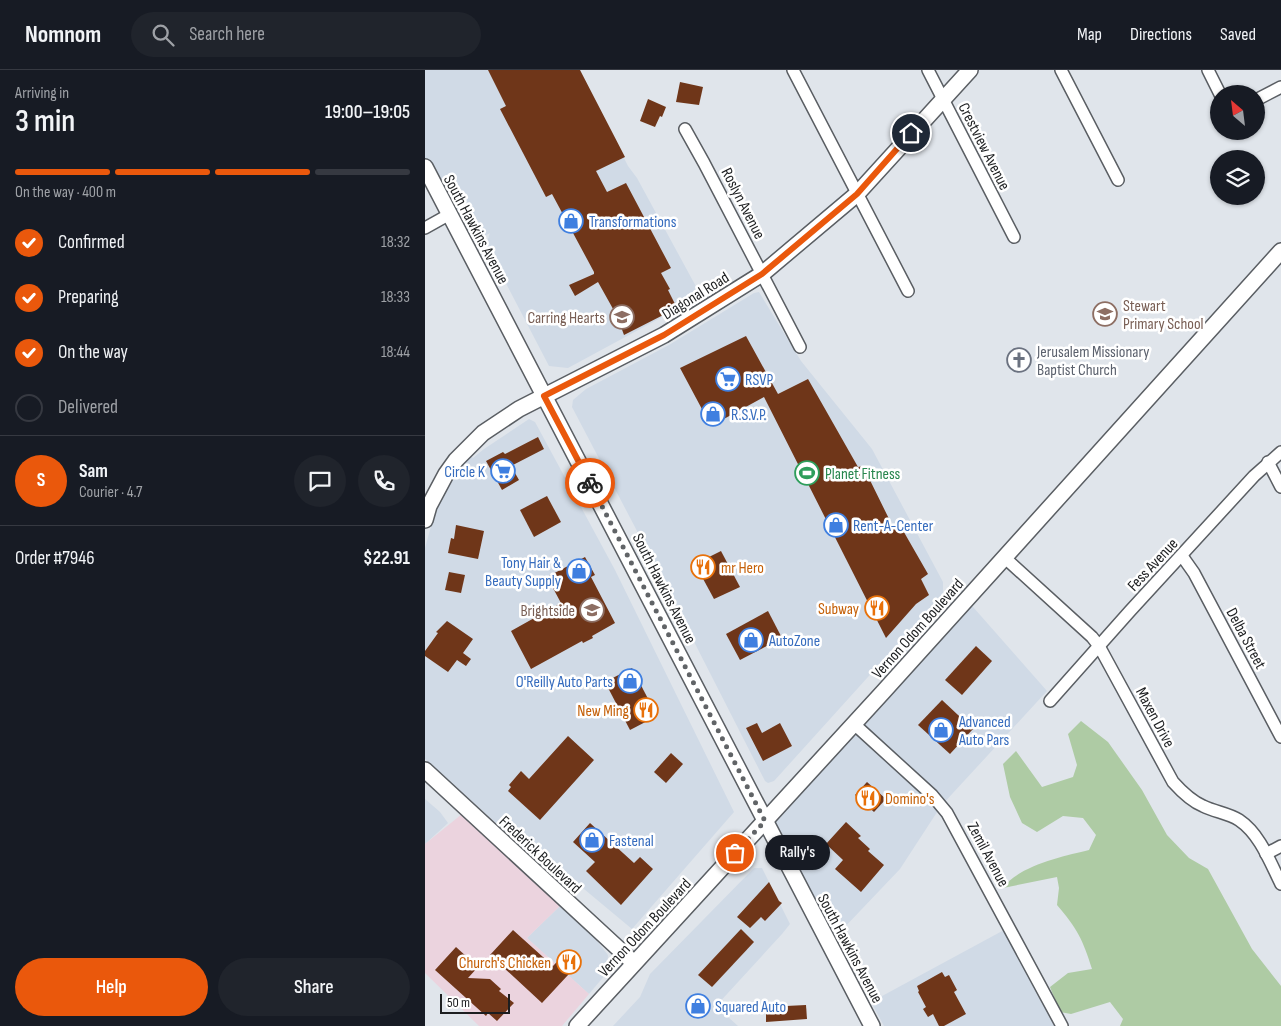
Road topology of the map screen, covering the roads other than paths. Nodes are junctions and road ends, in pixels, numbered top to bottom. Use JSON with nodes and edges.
{"nodes":[{"id":1,"x":793,"y":70,"type":"edge"},
{"id":2,"x":928,"y":70,"type":"edge"},
{"id":3,"x":970,"y":70,"type":"edge"},
{"id":4,"x":1061,"y":70,"type":"edge"},
{"id":5,"x":1208,"y":70,"type":"edge"},
{"id":6,"x":1216,"y":85,"type":"edge"},
{"id":7,"x":1281,"y":87,"type":"edge"},
{"id":8,"x":1265,"y":95,"type":"edge"},
{"id":9,"x":943,"y":100,"type":"junction"},
{"id":10,"x":685,"y":129,"type":"dead end"},
{"id":11,"x":425,"y":167,"type":"edge"},
{"id":12,"x":1119,"y":180,"type":"dead end"},
{"id":13,"x":857,"y":194,"type":"junction"},
{"id":14,"x":449,"y":214,"type":"junction"},
{"id":15,"x":425,"y":228,"type":"edge"},
{"id":16,"x":1014,"y":237,"type":"dead end"},
{"id":17,"x":1281,"y":251,"type":"edge"},
{"id":18,"x":762,"y":274,"type":"junction"},
{"id":19,"x":908,"y":291,"type":"dead end"},
{"id":20,"x":800,"y":347,"type":"dead end"},
{"id":21,"x":544,"y":396,"type":"junction"},
{"id":22,"x":1281,"y":452,"type":"edge"},
{"id":23,"x":1268,"y":462,"type":"junction"},
{"id":24,"x":1281,"y":487,"type":"edge"},
{"id":25,"x":425,"y":520,"type":"edge"},
{"id":26,"x":1182,"y":556,"type":"junction"},
{"id":27,"x":1004,"y":558,"type":"junction"},
{"id":28,"x":1099,"y":646,"type":"junction"},
{"id":29,"x":1050,"y":702,"type":"dead end"},
{"id":30,"x":853,"y":724,"type":"junction"},
{"id":31,"x":1281,"y":737,"type":"edge"},
{"id":32,"x":425,"y":770,"type":"edge"},
{"id":33,"x":765,"y":821,"type":"junction"},
{"id":34,"x":1281,"y":846,"type":"edge"},
{"id":35,"x":1265,"y":854,"type":"junction"},
{"id":36,"x":1281,"y":884,"type":"edge"},
{"id":37,"x":634,"y":963,"type":"junction"},
{"id":38,"x":577,"y":1026,"type":"edge"},
{"id":39,"x":872,"y":1026,"type":"edge"},
{"id":40,"x":1062,"y":1026,"type":"edge"}],
"edges":[{"from":1,"to":13,"type":"street"},
{"from":2,"to":9,"type":"street","name":"Crestview Avenue"},
{"from":3,"to":9,"type":"street","name":"Diagonal Road"},
{"from":4,"to":12,"type":"street"},
{"from":5,"to":6,"type":"street"},
{"from":7,"to":8,"type":"street"},
{"from":9,"to":13,"type":"street","name":"Diagonal Road"},
{"from":9,"to":16,"type":"street","name":"Crestview Avenue"},
{"from":10,"to":18,"type":"street","name":"Roslyn Avenue"},
{"from":11,"to":14,"type":"street","name":"South Hawkins Avenue"},
{"from":13,"to":18,"type":"street","name":"Diagonal Road"},
{"from":13,"to":19,"type":"street"},
{"from":14,"to":15,"type":"street"},
{"from":14,"to":21,"type":"street","name":"South Hawkins Avenue"},
{"from":17,"to":27,"type":"street","name":"Vernon Odom Boulevard"},
{"from":18,"to":20,"type":"street","name":"Roslyn Avenue"},
{"from":18,"to":21,"type":"street","name":"Diagonal Road"},
{"from":21,"to":25,"type":"street","name":"Diagonal Road"},
{"from":21,"to":33,"type":"street","name":"South Hawkins Avenue"},
{"from":22,"to":23,"type":"street","name":"Fess Avenue"},
{"from":23,"to":24,"type":"street"},
{"from":23,"to":26,"type":"street","name":"Fess Avenue"},
{"from":26,"to":28,"type":"street","name":"Fess Avenue"},
{"from":26,"to":31,"type":"street","name":"Delba Street"},
{"from":27,"to":28,"type":"street","name":"Maxen Drive"},
{"from":27,"to":30,"type":"street","name":"Vernon Odom Boulevard"},
{"from":28,"to":29,"type":"street","name":"Fess Avenue"},
{"from":28,"to":35,"type":"street","name":"Maxen Drive"},
{"from":30,"to":33,"type":"street","name":"Vernon Odom Boulevard"},
{"from":30,"to":40,"type":"street","name":"Zemil Avenue"},
{"from":32,"to":37,"type":"street","name":"Frederick Boulevard"},
{"from":33,"to":37,"type":"street","name":"Vernon Odom Boulevard"},
{"from":33,"to":39,"type":"street","name":"South Hawkins Avenue"},
{"from":34,"to":35,"type":"street"},
{"from":35,"to":36,"type":"street","name":"Maxen Drive"},
{"from":37,"to":38,"type":"street","name":"Vernon Odom Boulevard"}]}
